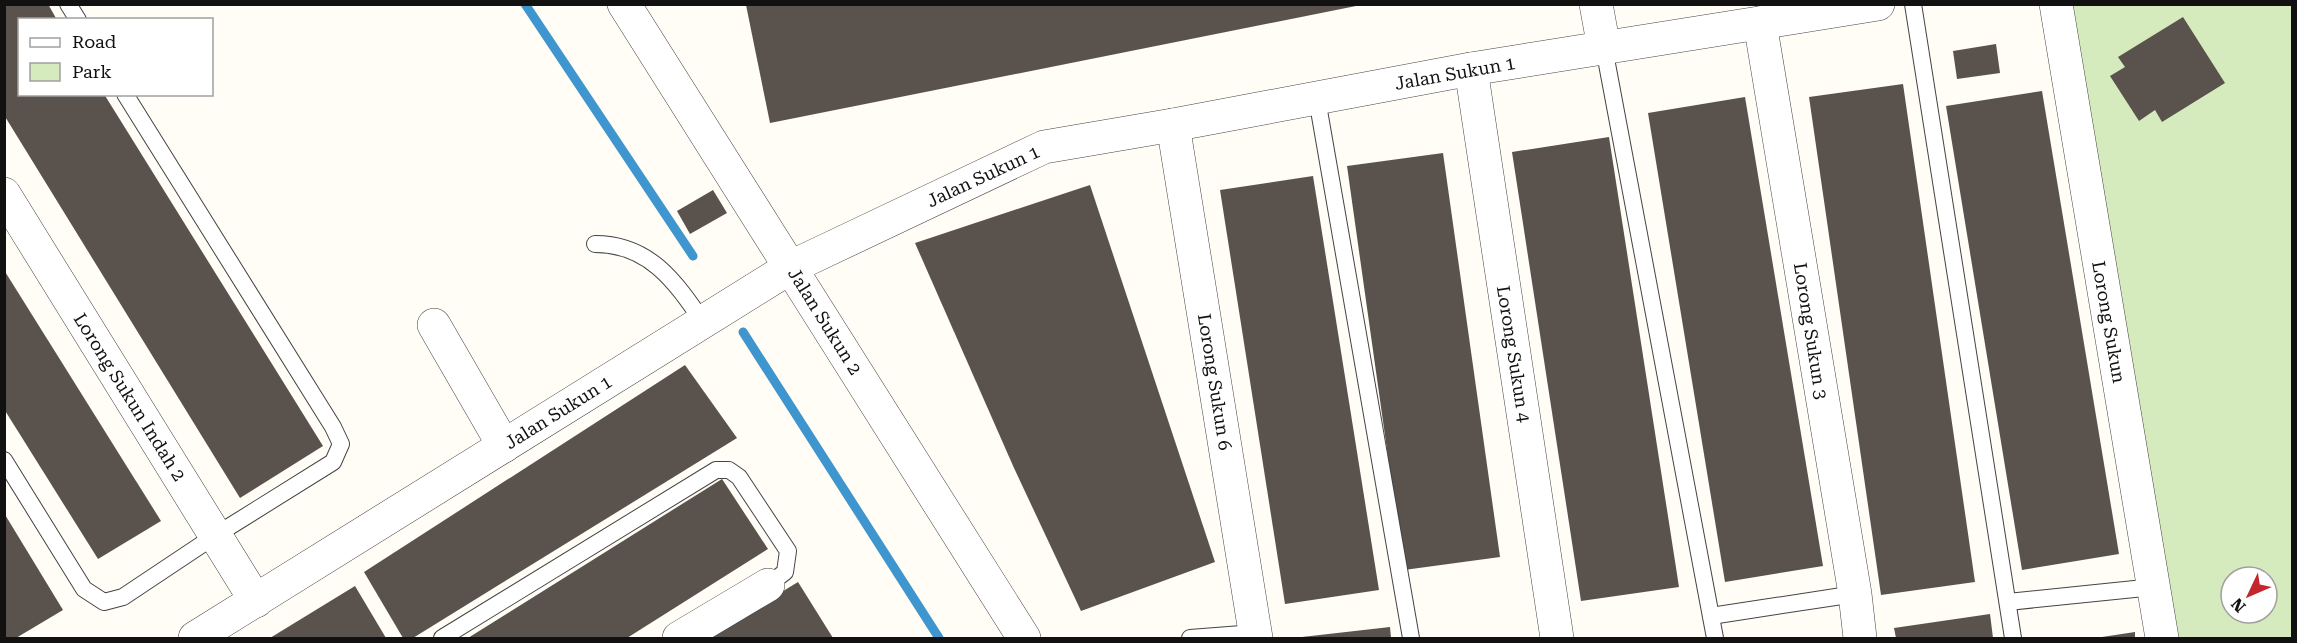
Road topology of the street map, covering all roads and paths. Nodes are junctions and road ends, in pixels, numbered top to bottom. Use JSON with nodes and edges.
{"nodes":[{"id":1,"x":68,"y":4,"type":"edge"},
{"id":2,"x":624,"y":4,"type":"edge"},
{"id":3,"x":1596,"y":4,"type":"edge"},
{"id":4,"x":1878,"y":4,"type":"edge"},
{"id":5,"x":1913,"y":4,"type":"edge"},
{"id":6,"x":2056,"y":4,"type":"edge"},
{"id":7,"x":77,"y":18,"type":"edge"},
{"id":8,"x":1760,"y":23,"type":"junction"},
{"id":9,"x":1604,"y":48,"type":"junction"},
{"id":10,"x":1471,"y":69,"type":"junction"},
{"id":11,"x":125,"y":96,"type":"edge"},
{"id":12,"x":1317,"y":99,"type":"junction"},
{"id":13,"x":1173,"y":125,"type":"junction"},
{"id":14,"x":4,"y":194,"type":"edge"},
{"id":15,"x":595,"y":244,"type":"dead end"},
{"id":16,"x":791,"y":267,"type":"junction"},
{"id":17,"x":703,"y":322,"type":"junction"},
{"id":18,"x":434,"y":325,"type":"dead end"},
{"id":19,"x":504,"y":446,"type":"junction"},
{"id":20,"x":4,"y":460,"type":"edge"},
{"id":21,"x":216,"y":535,"type":"junction"},
{"id":22,"x":768,"y":585,"type":"joint"},
{"id":23,"x":2154,"y":587,"type":"junction"},
{"id":24,"x":1855,"y":594,"type":"junction"},
{"id":25,"x":256,"y":601,"type":"junction"},
{"id":26,"x":2008,"y":602,"type":"junction"},
{"id":27,"x":1711,"y":616,"type":"junction"},
{"id":28,"x":1256,"y":636,"type":"edge"},
{"id":29,"x":195,"y":639,"type":"edge"},
{"id":30,"x":442,"y":639,"type":"edge"},
{"id":31,"x":679,"y":639,"type":"edge"},
{"id":32,"x":1024,"y":639,"type":"edge"},
{"id":33,"x":1190,"y":639,"type":"edge"},
{"id":34,"x":1411,"y":639,"type":"edge"},
{"id":35,"x":1557,"y":639,"type":"edge"},
{"id":36,"x":1715,"y":639,"type":"edge"},
{"id":37,"x":1860,"y":639,"type":"edge"},
{"id":38,"x":2013,"y":639,"type":"edge"},
{"id":39,"x":2162,"y":639,"type":"edge"}],
"edges":[{"from":1,"to":7,"type":"lane"},
{"from":2,"to":16,"type":"street","name":"Jalan Sukun 2"},
{"from":3,"to":9,"type":"street"},
{"from":4,"to":8,"type":"street","name":"Jalan Sukun 1"},
{"from":5,"to":26,"type":"lane"},
{"from":6,"to":23,"type":"street","name":"Lorong Sukun"},
{"from":8,"to":9,"type":"street","name":"Jalan Sukun 1"},
{"from":8,"to":24,"type":"street","name":"Lorong Sukun 3"},
{"from":9,"to":10,"type":"street","name":"Jalan Sukun 1"},
{"from":9,"to":27,"type":"lane"},
{"from":10,"to":12,"type":"street","name":"Jalan Sukun 1"},
{"from":10,"to":35,"type":"street","name":"Lorong Sukun 4"},
{"from":11,"to":21,"type":"lane"},
{"from":12,"to":13,"type":"street","name":"Jalan Sukun 1"},
{"from":12,"to":34,"type":"lane"},
{"from":13,"to":16,"type":"street","name":"Jalan Sukun 1"},
{"from":13,"to":28,"type":"street","name":"Lorong Sukun 6"},
{"from":14,"to":21,"type":"street","name":"Lorong Sukun Indah 2"},
{"from":15,"to":17,"type":"lane"},
{"from":16,"to":17,"type":"street","name":"Jalan Sukun 1"},
{"from":16,"to":32,"type":"street","name":"Jalan Sukun 2"},
{"from":17,"to":19,"type":"street","name":"Jalan Sukun 1"},
{"from":18,"to":19,"type":"street"},
{"from":19,"to":25,"type":"street","name":"Jalan Sukun 1"},
{"from":20,"to":21,"type":"lane"},
{"from":21,"to":25,"type":"street","name":"Lorong Sukun Indah 2"},
{"from":22,"to":30,"type":"lane"},
{"from":22,"to":31,"type":"street"},
{"from":23,"to":26,"type":"lane"},
{"from":23,"to":39,"type":"street","name":"Lorong Sukun"},
{"from":24,"to":27,"type":"lane"},
{"from":24,"to":37,"type":"street","name":"Lorong Sukun 3"},
{"from":25,"to":29,"type":"street","name":"Jalan Sukun 1"},
{"from":26,"to":38,"type":"lane"},
{"from":27,"to":36,"type":"lane"},
{"from":28,"to":33,"type":"lane"}]}
